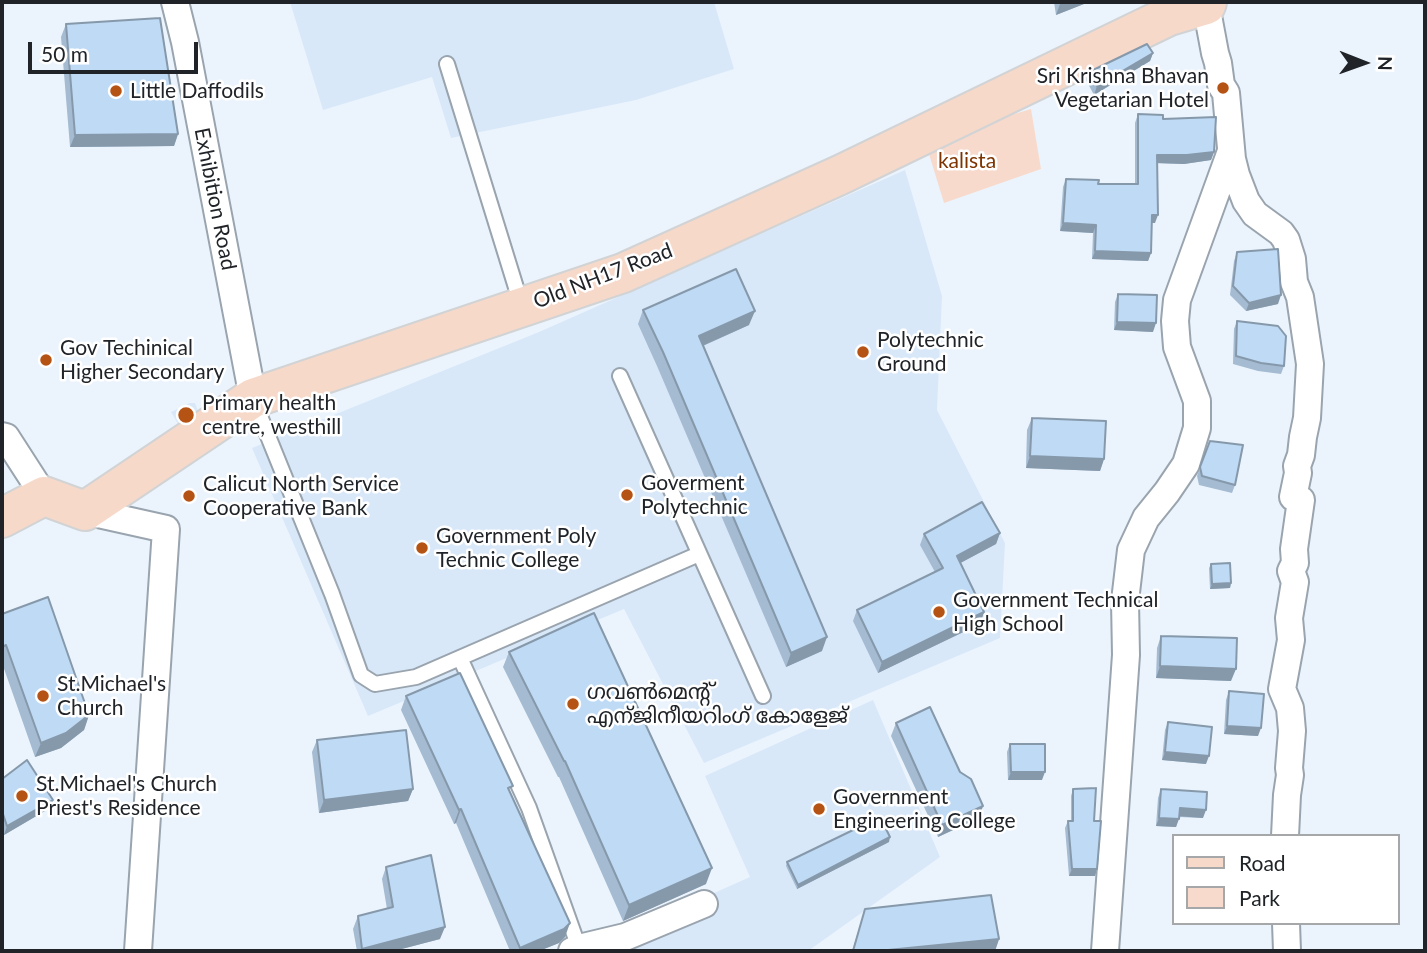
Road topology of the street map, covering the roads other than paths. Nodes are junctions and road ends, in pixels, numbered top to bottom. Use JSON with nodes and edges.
{"nodes":[{"id":1,"x":175,"y":2,"type":"edge"},
{"id":2,"x":1206,"y":3,"type":"edge"},
{"id":3,"x":447,"y":64,"type":"dead end"},
{"id":4,"x":1231,"y":151,"type":"junction"},
{"id":5,"x":522,"y":307,"type":"junction"},
{"id":6,"x":620,"y":376,"type":"dead end"},
{"id":7,"x":253,"y":398,"type":"junction"},
{"id":8,"x":2,"y":436,"type":"edge"},
{"id":9,"x":44,"y":496,"type":"junction"},
{"id":10,"x":85,"y":511,"type":"junction"},
{"id":11,"x":2,"y":518,"type":"edge"},
{"id":12,"x":699,"y":554,"type":"junction"},
{"id":13,"x":460,"y":658,"type":"junction"},
{"id":14,"x":763,"y":696,"type":"dead end"},
{"id":15,"x":1285,"y":834,"type":"edge"},
{"id":16,"x":704,"y":904,"type":"dead end"},
{"id":17,"x":1286,"y":925,"type":"edge"},
{"id":18,"x":576,"y":949,"type":"edge"},
{"id":19,"x":138,"y":951,"type":"edge"},
{"id":20,"x":1105,"y":951,"type":"edge"},
{"id":21,"x":1287,"y":951,"type":"edge"}],
"edges":[{"from":1,"to":7,"type":"street","name":"Exhibition Road"},
{"from":2,"to":4,"type":"street"},
{"from":2,"to":5,"type":"main road","name":"Old NH17 Road"},
{"from":3,"to":5,"type":"lane"},
{"from":4,"to":15,"type":"street"},
{"from":4,"to":20,"type":"street"},
{"from":5,"to":7,"type":"main road","name":"Old NH17 Road"},
{"from":6,"to":12,"type":"lane"},
{"from":7,"to":10,"type":"main road","name":"Old NH17 Road"},
{"from":7,"to":13,"type":"lane"},
{"from":8,"to":9,"type":"street"},
{"from":9,"to":10,"type":"main road"},
{"from":9,"to":11,"type":"main road"},
{"from":10,"to":19,"type":"street"},
{"from":12,"to":13,"type":"lane"},
{"from":12,"to":14,"type":"lane"},
{"from":13,"to":18,"type":"lane"},
{"from":16,"to":18,"type":"street"},
{"from":17,"to":21,"type":"street"}]}
